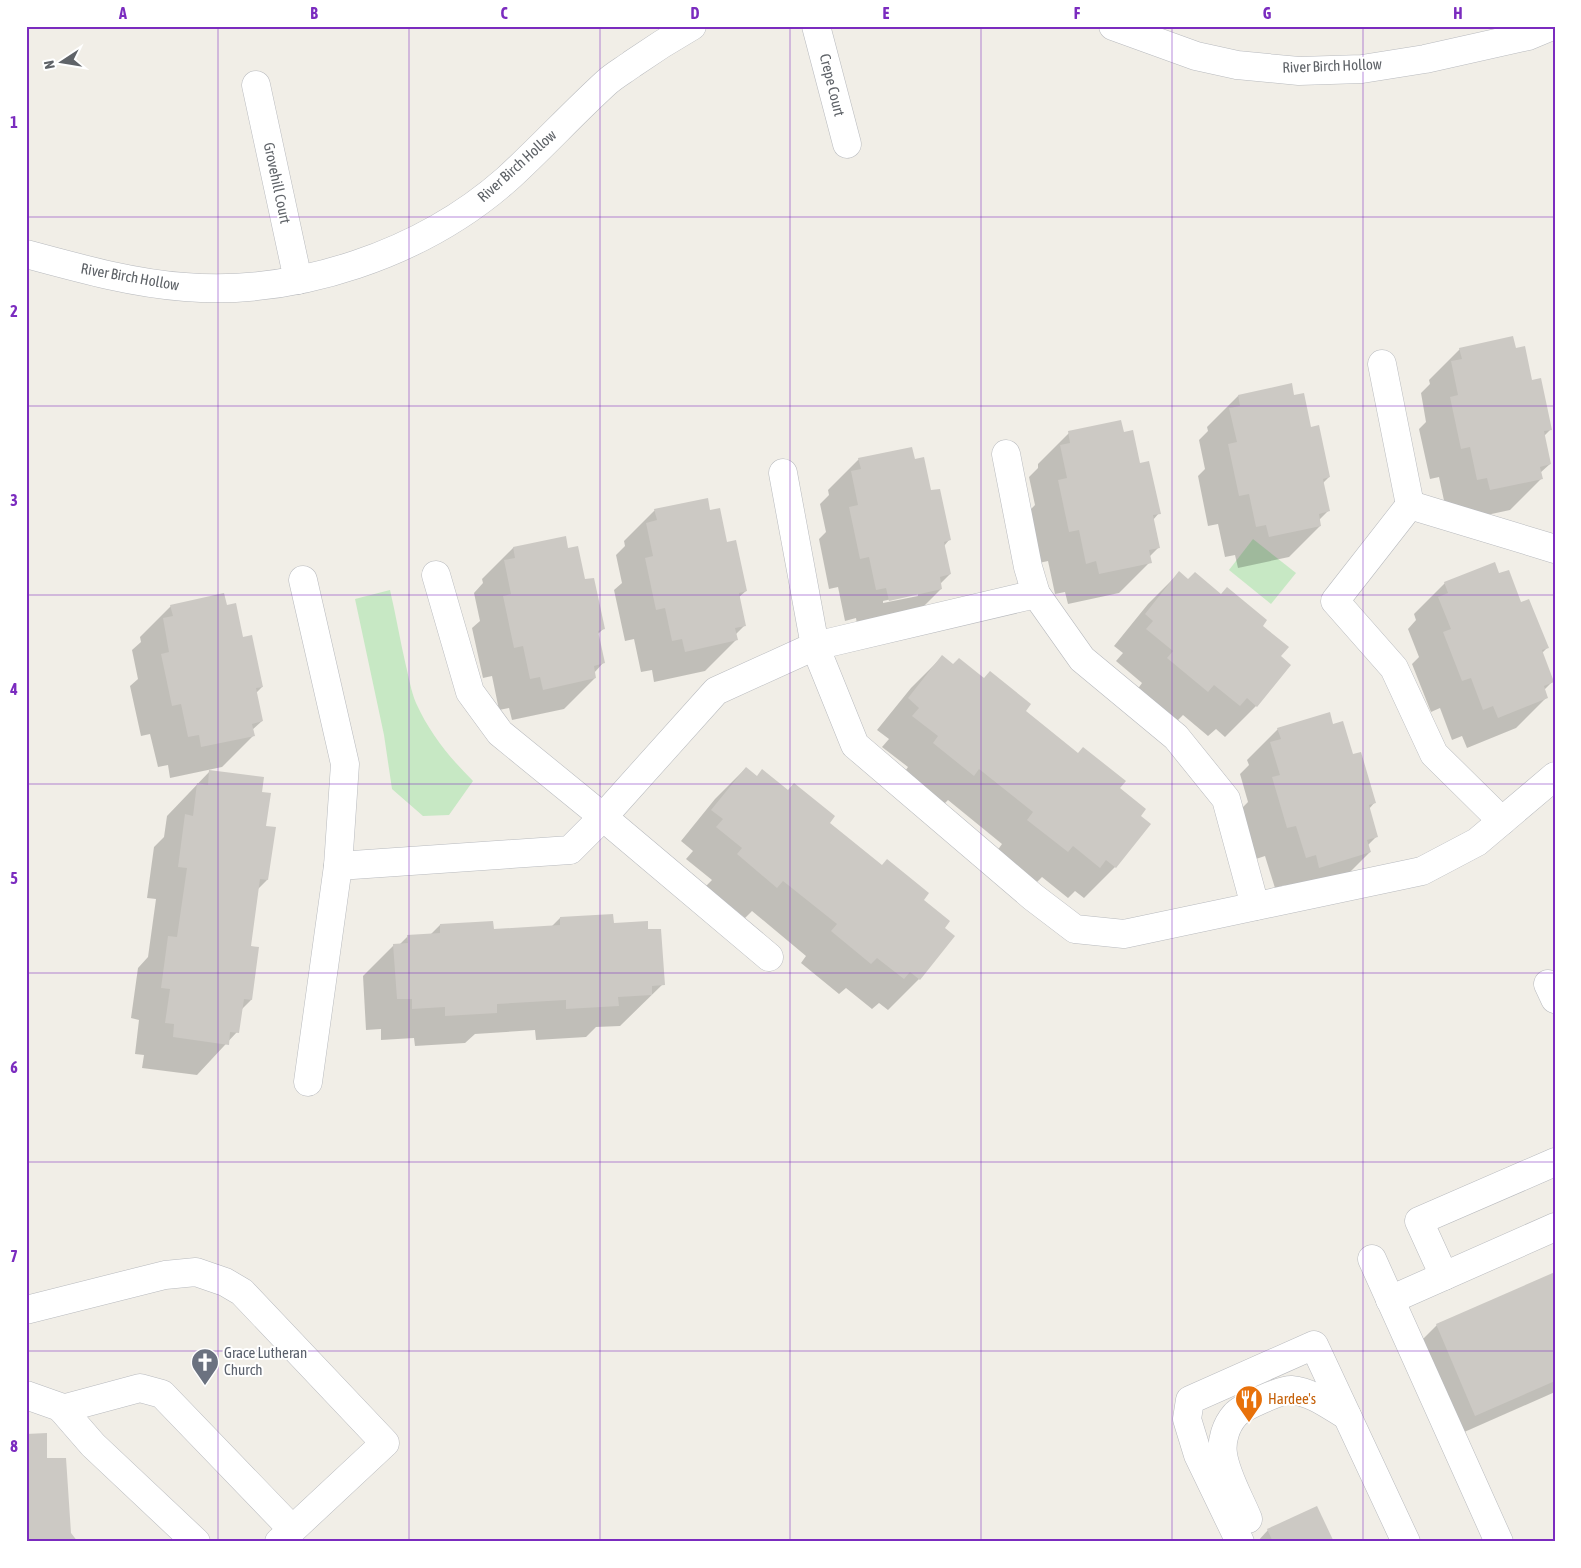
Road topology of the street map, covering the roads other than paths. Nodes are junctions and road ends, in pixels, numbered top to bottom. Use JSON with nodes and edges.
{"nodes":[{"id":1,"x":692,"y":26,"type":"edge"},
{"id":2,"x":816,"y":26,"type":"edge"},
{"id":3,"x":1112,"y":26,"type":"edge"},
{"id":4,"x":1552,"y":26,"type":"edge"},
{"id":5,"x":256,"y":85,"type":"dead end"},
{"id":6,"x":847,"y":144,"type":"dead end"},
{"id":7,"x":26,"y":254,"type":"edge"},
{"id":8,"x":298,"y":280,"type":"junction"},
{"id":9,"x":1382,"y":364,"type":"dead end"},
{"id":10,"x":1006,"y":454,"type":"dead end"},
{"id":11,"x":783,"y":473,"type":"dead end"},
{"id":12,"x":1410,"y":505,"type":"junction"},
{"id":13,"x":1555,"y":549,"type":"edge"},
{"id":14,"x":436,"y":575,"type":"dead end"},
{"id":15,"x":303,"y":580,"type":"dead end"},
{"id":16,"x":1036,"y":594,"type":"junction"},
{"id":17,"x":815,"y":646,"type":"junction"},
{"id":18,"x":1555,"y":776,"type":"edge"},
{"id":19,"x":603,"y":817,"type":"junction"},
{"id":20,"x":1502,"y":821,"type":"junction"},
{"id":21,"x":338,"y":866,"type":"junction"},
{"id":22,"x":1255,"y":906,"type":"junction"},
{"id":23,"x":769,"y":957,"type":"dead end"},
{"id":24,"x":308,"y":1082,"type":"dead end"},
{"id":25,"x":1555,"y":1162,"type":"edge"},
{"id":26,"x":1555,"y":1228,"type":"edge"},
{"id":27,"x":1372,"y":1259,"type":"dead end"},
{"id":28,"x":1444,"y":1276,"type":"junction"},
{"id":29,"x":1390,"y":1300,"type":"junction"},
{"id":30,"x":26,"y":1310,"type":"edge"},
{"id":31,"x":26,"y":1395,"type":"edge"},
{"id":32,"x":62,"y":1409,"type":"junction"},
{"id":33,"x":1347,"y":1416,"type":"junction"},
{"id":34,"x":286,"y":1536,"type":"edge"},
{"id":35,"x":196,"y":1542,"type":"edge"},
{"id":36,"x":1240,"y":1542,"type":"edge"},
{"id":37,"x":1258,"y":1542,"type":"edge"},
{"id":38,"x":1406,"y":1542,"type":"edge"},
{"id":39,"x":1499,"y":1542,"type":"edge"}],
"edges":[{"from":1,"to":8,"type":"street","name":"River Birch Hollow"},
{"from":2,"to":6,"type":"street","name":"Crepe Court"},
{"from":3,"to":4,"type":"street","name":"River Birch Hollow"},
{"from":5,"to":8,"type":"street","name":"Grovehill Court"},
{"from":7,"to":8,"type":"street","name":"River Birch Hollow"},
{"from":9,"to":12,"type":"street"},
{"from":10,"to":16,"type":"street"},
{"from":11,"to":17,"type":"street"},
{"from":12,"to":13,"type":"street"},
{"from":12,"to":20,"type":"street"},
{"from":14,"to":19,"type":"street"},
{"from":15,"to":21,"type":"street"},
{"from":16,"to":17,"type":"street"},
{"from":16,"to":22,"type":"street"},
{"from":17,"to":19,"type":"street"},
{"from":17,"to":22,"type":"street"},
{"from":18,"to":20,"type":"street"},
{"from":19,"to":21,"type":"street"},
{"from":19,"to":23,"type":"street"},
{"from":20,"to":22,"type":"street"},
{"from":21,"to":24,"type":"street"},
{"from":25,"to":28,"type":"street"},
{"from":26,"to":28,"type":"street"},
{"from":27,"to":29,"type":"street"},
{"from":28,"to":29,"type":"street"},
{"from":29,"to":39,"type":"street"},
{"from":30,"to":34,"type":"street"},
{"from":31,"to":32,"type":"street"},
{"from":32,"to":34,"type":"street"},
{"from":32,"to":35,"type":"street"},
{"from":33,"to":36,"type":"street"},
{"from":33,"to":37,"type":"street"},
{"from":33,"to":38,"type":"street"}]}
